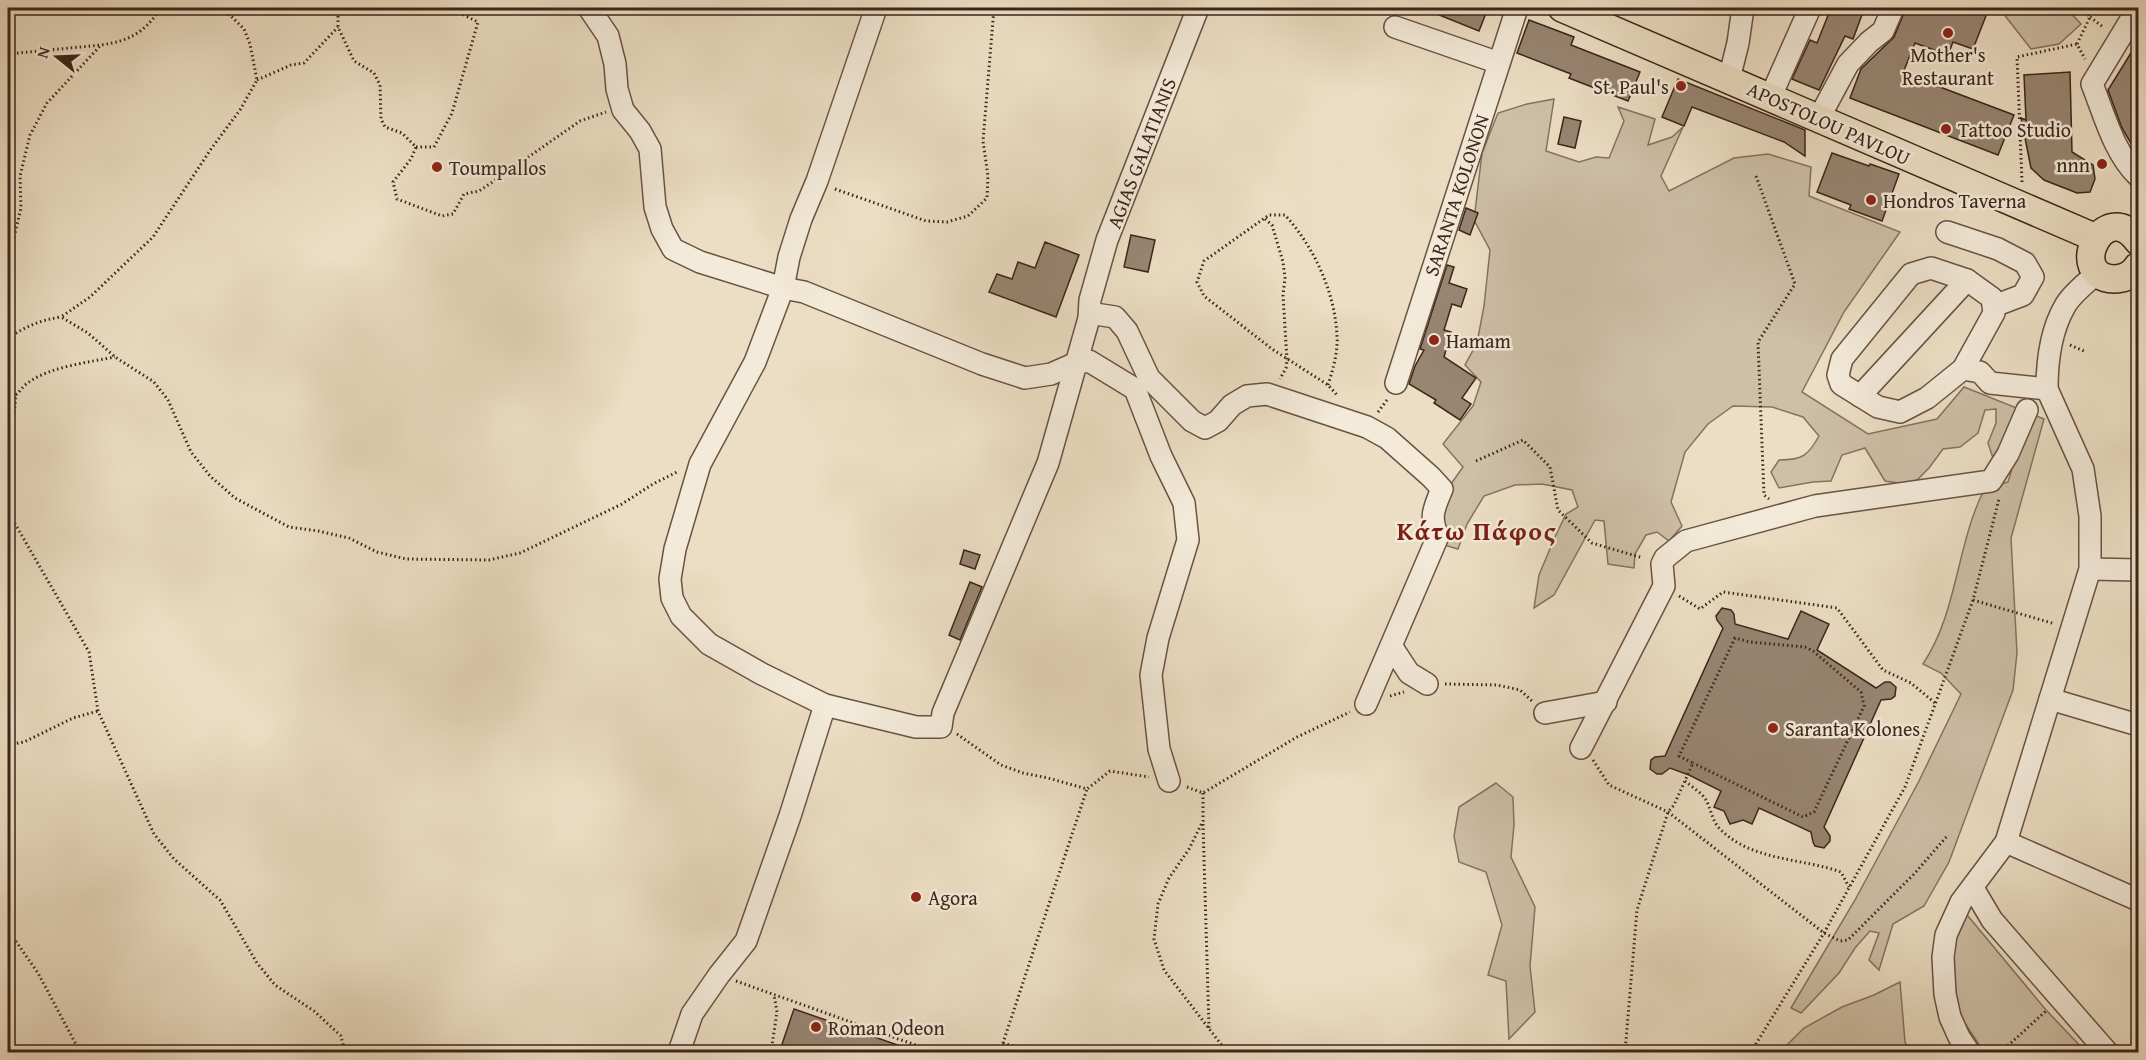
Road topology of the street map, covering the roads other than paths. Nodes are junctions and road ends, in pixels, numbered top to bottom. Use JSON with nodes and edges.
{"nodes":[{"id":1,"x":589,"y":8,"type":"edge"},
{"id":2,"x":876,"y":8,"type":"edge"},
{"id":3,"x":1198,"y":8,"type":"edge"},
{"id":4,"x":1517,"y":8,"type":"edge"},
{"id":5,"x":1562,"y":8,"type":"edge"},
{"id":6,"x":1743,"y":8,"type":"edge"},
{"id":7,"x":1810,"y":8,"type":"edge"},
{"id":8,"x":1893,"y":8,"type":"edge"},
{"id":9,"x":2138,"y":8,"type":"edge"},
{"id":10,"x":1395,"y":27,"type":"dead end"},
{"id":11,"x":1499,"y":63,"type":"junction"},
{"id":12,"x":1729,"y":79,"type":"junction"},
{"id":13,"x":1771,"y":96,"type":"junction"},
{"id":14,"x":1819,"y":118,"type":"junction"},
{"id":15,"x":2139,"y":176,"type":"edge"},
{"id":16,"x":2136,"y":228,"type":"edge"},
{"id":17,"x":1947,"y":232,"type":"dead end"},
{"id":18,"x":2096,"y":238,"type":"junction"},
{"id":19,"x":2139,"y":266,"type":"edge"},
{"id":20,"x":2098,"y":272,"type":"junction"},
{"id":21,"x":1967,"y":280,"type":"junction"},
{"id":22,"x":783,"y":288,"type":"junction"},
{"id":23,"x":1994,"y":306,"type":"junction"},
{"id":24,"x":1090,"y":309,"type":"junction"},
{"id":25,"x":1076,"y":363,"type":"junction"},
{"id":26,"x":1963,"y":369,"type":"junction"},
{"id":27,"x":1396,"y":383,"type":"road end"},
{"id":28,"x":2047,"y":389,"type":"junction"},
{"id":29,"x":1860,"y":396,"type":"junction"},
{"id":30,"x":2027,"y":411,"type":"dead end"},
{"id":31,"x":2090,"y":569,"type":"junction"},
{"id":32,"x":2139,"y":570,"type":"edge"},
{"id":33,"x":1392,"y":647,"type":"junction"},
{"id":34,"x":1427,"y":684,"type":"road end"},
{"id":35,"x":2050,"y":699,"type":"junction"},
{"id":36,"x":1606,"y":702,"type":"junction"},
{"id":37,"x":1366,"y":704,"type":"road end"},
{"id":38,"x":825,"y":705,"type":"junction"},
{"id":39,"x":1545,"y":713,"type":"road end"},
{"id":40,"x":2139,"y":725,"type":"edge"},
{"id":41,"x":1581,"y":748,"type":"road end"},
{"id":42,"x":1169,"y":781,"type":"road end"},
{"id":43,"x":2006,"y":842,"type":"junction"},
{"id":44,"x":1973,"y":888,"type":"junction"},
{"id":45,"x":2139,"y":900,"type":"edge"},
{"id":46,"x":679,"y":1053,"type":"edge"},
{"id":47,"x":1969,"y":1053,"type":"edge"},
{"id":48,"x":2107,"y":1053,"type":"edge"}],
"edges":[{"from":1,"to":22,"type":"street"},
{"from":2,"to":22,"type":"street"},
{"from":3,"to":24,"type":"street","name":"AGIAS GALATIANIS"},
{"from":4,"to":11,"type":"street","name":"SARANTA KOLONON"},
{"from":5,"to":12,"type":"main road","name":"APOSTOLOU PAVLOU"},
{"from":6,"to":12,"type":"street"},
{"from":7,"to":13,"type":"street"},
{"from":8,"to":14,"type":"street"},
{"from":9,"to":15,"type":"street"},
{"from":10,"to":11,"type":"street"},
{"from":11,"to":27,"type":"street","name":"SARANTA KOLONON"},
{"from":12,"to":13,"type":"main road","name":"APOSTOLOU PAVLOU"},
{"from":13,"to":14,"type":"main road","name":"APOSTOLOU PAVLOU"},
{"from":14,"to":18,"type":"main road","name":"APOSTOLOU PAVLOU"},
{"from":16,"to":18,"type":"main road"},
{"from":17,"to":23,"type":"street"},
{"from":18,"to":20,"type":"main road"},
{"from":19,"to":20,"type":"main road"},
{"from":20,"to":28,"type":"street"},
{"from":21,"to":23,"type":"street"},
{"from":21,"to":29,"type":"street"},
{"from":21,"to":29,"type":"street"},
{"from":22,"to":25,"type":"street"},
{"from":22,"to":38,"type":"street"},
{"from":23,"to":26,"type":"street"},
{"from":24,"to":25,"type":"street","name":"AGIAS GALATIANIS"},
{"from":24,"to":33,"type":"street"},
{"from":25,"to":38,"type":"street","name":"AGIAS GALATIANIS"},
{"from":25,"to":42,"type":"street"},
{"from":26,"to":28,"type":"street"},
{"from":26,"to":29,"type":"street"},
{"from":28,"to":31,"type":"street"},
{"from":30,"to":36,"type":"street"},
{"from":31,"to":32,"type":"street"},
{"from":31,"to":35,"type":"street"},
{"from":33,"to":34,"type":"street"},
{"from":33,"to":37,"type":"street"},
{"from":35,"to":40,"type":"street"},
{"from":35,"to":43,"type":"street"},
{"from":36,"to":39,"type":"street"},
{"from":36,"to":41,"type":"street"},
{"from":38,"to":46,"type":"street"},
{"from":43,"to":44,"type":"street"},
{"from":43,"to":45,"type":"street"},
{"from":44,"to":47,"type":"street"},
{"from":44,"to":48,"type":"street"}]}
